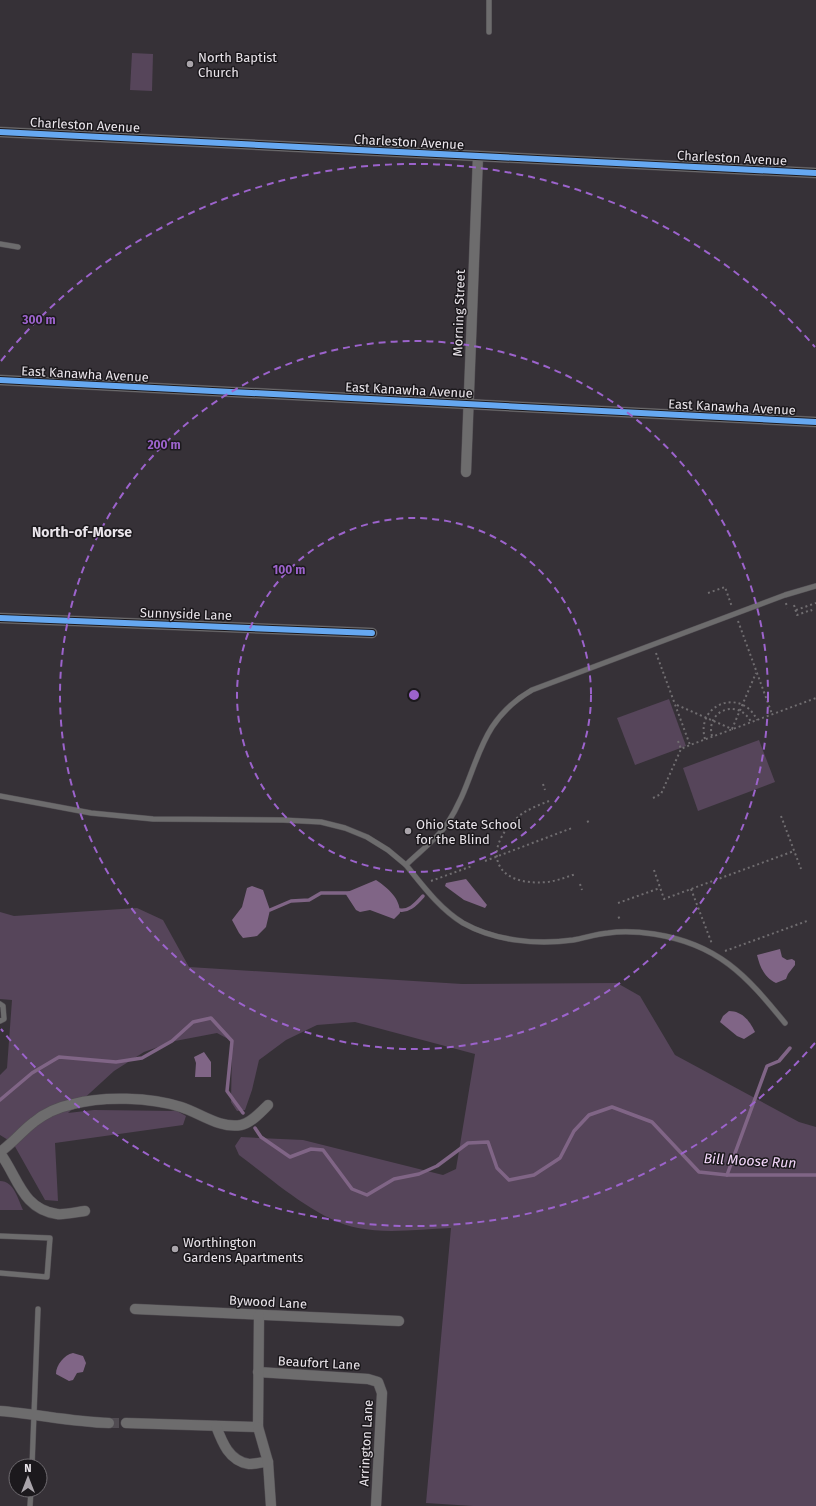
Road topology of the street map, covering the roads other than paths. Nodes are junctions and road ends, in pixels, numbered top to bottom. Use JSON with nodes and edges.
{"nodes":[{"id":1,"x":489,"y":0,"type":"edge"},
{"id":2,"x":489,"y":32,"type":"dead end"},
{"id":3,"x":0,"y":132,"type":"edge"},
{"id":4,"x":478,"y":156,"type":"junction"},
{"id":5,"x":816,"y":173,"type":"edge"},
{"id":6,"x":0,"y":244,"type":"edge"},
{"id":7,"x":18,"y":247,"type":"dead end"},
{"id":8,"x":0,"y":380,"type":"edge"},
{"id":9,"x":469,"y":404,"type":"junction"},
{"id":10,"x":816,"y":422,"type":"edge"},
{"id":11,"x":466,"y":472,"type":"dead end"},
{"id":12,"x":816,"y":586,"type":"edge"},
{"id":13,"x":0,"y":618,"type":"edge"},
{"id":14,"x":372,"y":633,"type":"dead end"},
{"id":15,"x":0,"y":796,"type":"edge"},
{"id":16,"x":406,"y":865,"type":"junction"},
{"id":17,"x":0,"y":1004,"type":"edge"},
{"id":18,"x":0,"y":1021,"type":"edge"},
{"id":19,"x":785,"y":1024,"type":"dead end"},
{"id":20,"x":268,"y":1105,"type":"dead end"},
{"id":21,"x":0,"y":1152,"type":"edge"},
{"id":22,"x":85,"y":1211,"type":"dead end"},
{"id":23,"x":0,"y":1236,"type":"edge"},
{"id":24,"x":0,"y":1272,"type":"edge"},
{"id":25,"x":38,"y":1309,"type":"dead end"},
{"id":26,"x":135,"y":1309,"type":"dead end"},
{"id":27,"x":259,"y":1315,"type":"junction"},
{"id":28,"x":399,"y":1321,"type":"dead end"},
{"id":29,"x":258,"y":1372,"type":"junction"},
{"id":30,"x":378,"y":1382,"type":"joint"},
{"id":31,"x":0,"y":1411,"type":"edge"},
{"id":32,"x":34,"y":1414,"type":"junction"},
{"id":33,"x":109,"y":1423,"type":"tunnel mouth"},
{"id":34,"x":126,"y":1423,"type":"tunnel mouth"},
{"id":35,"x":216,"y":1426,"type":"junction"},
{"id":36,"x":258,"y":1427,"type":"junction"},
{"id":37,"x":32,"y":1458,"type":"edge"},
{"id":38,"x":268,"y":1462,"type":"junction"},
{"id":39,"x":271,"y":1506,"type":"edge"},
{"id":40,"x":376,"y":1506,"type":"edge"}],
"edges":[{"from":1,"to":2,"type":"lane"},
{"from":3,"to":4,"type":"street","name":"Charleston Avenue"},
{"from":4,"to":5,"type":"street","name":"Charleston Avenue"},
{"from":4,"to":9,"type":"street","name":"Morning Street"},
{"from":6,"to":7,"type":"lane"},
{"from":8,"to":9,"type":"street","name":"East Kanawha Avenue"},
{"from":9,"to":10,"type":"street","name":"East Kanawha Avenue"},
{"from":9,"to":11,"type":"street","name":"Morning Street"},
{"from":12,"to":16,"type":"lane"},
{"from":13,"to":14,"type":"street","name":"Sunnyside Lane"},
{"from":15,"to":16,"type":"lane"},
{"from":16,"to":19,"type":"lane"},
{"from":17,"to":18,"type":"lane"},
{"from":20,"to":21,"type":"street"},
{"from":21,"to":22,"type":"street"},
{"from":23,"to":24,"type":"lane"},
{"from":25,"to":32,"type":"lane"},
{"from":26,"to":27,"type":"street","name":"Bywood Lane"},
{"from":27,"to":28,"type":"street","name":"Bywood Lane"},
{"from":27,"to":29,"type":"street"},
{"from":29,"to":30,"type":"street","name":"Beaufort Lane"},
{"from":29,"to":36,"type":"street"},
{"from":30,"to":40,"type":"street","name":"Arrington Lane"},
{"from":31,"to":32,"type":"street"},
{"from":32,"to":33,"type":"street"},
{"from":32,"to":37,"type":"lane"},
{"from":34,"to":35,"type":"street"},
{"from":35,"to":36,"type":"street"},
{"from":35,"to":38,"type":"street"},
{"from":36,"to":38,"type":"street"},
{"from":38,"to":39,"type":"street"}]}
